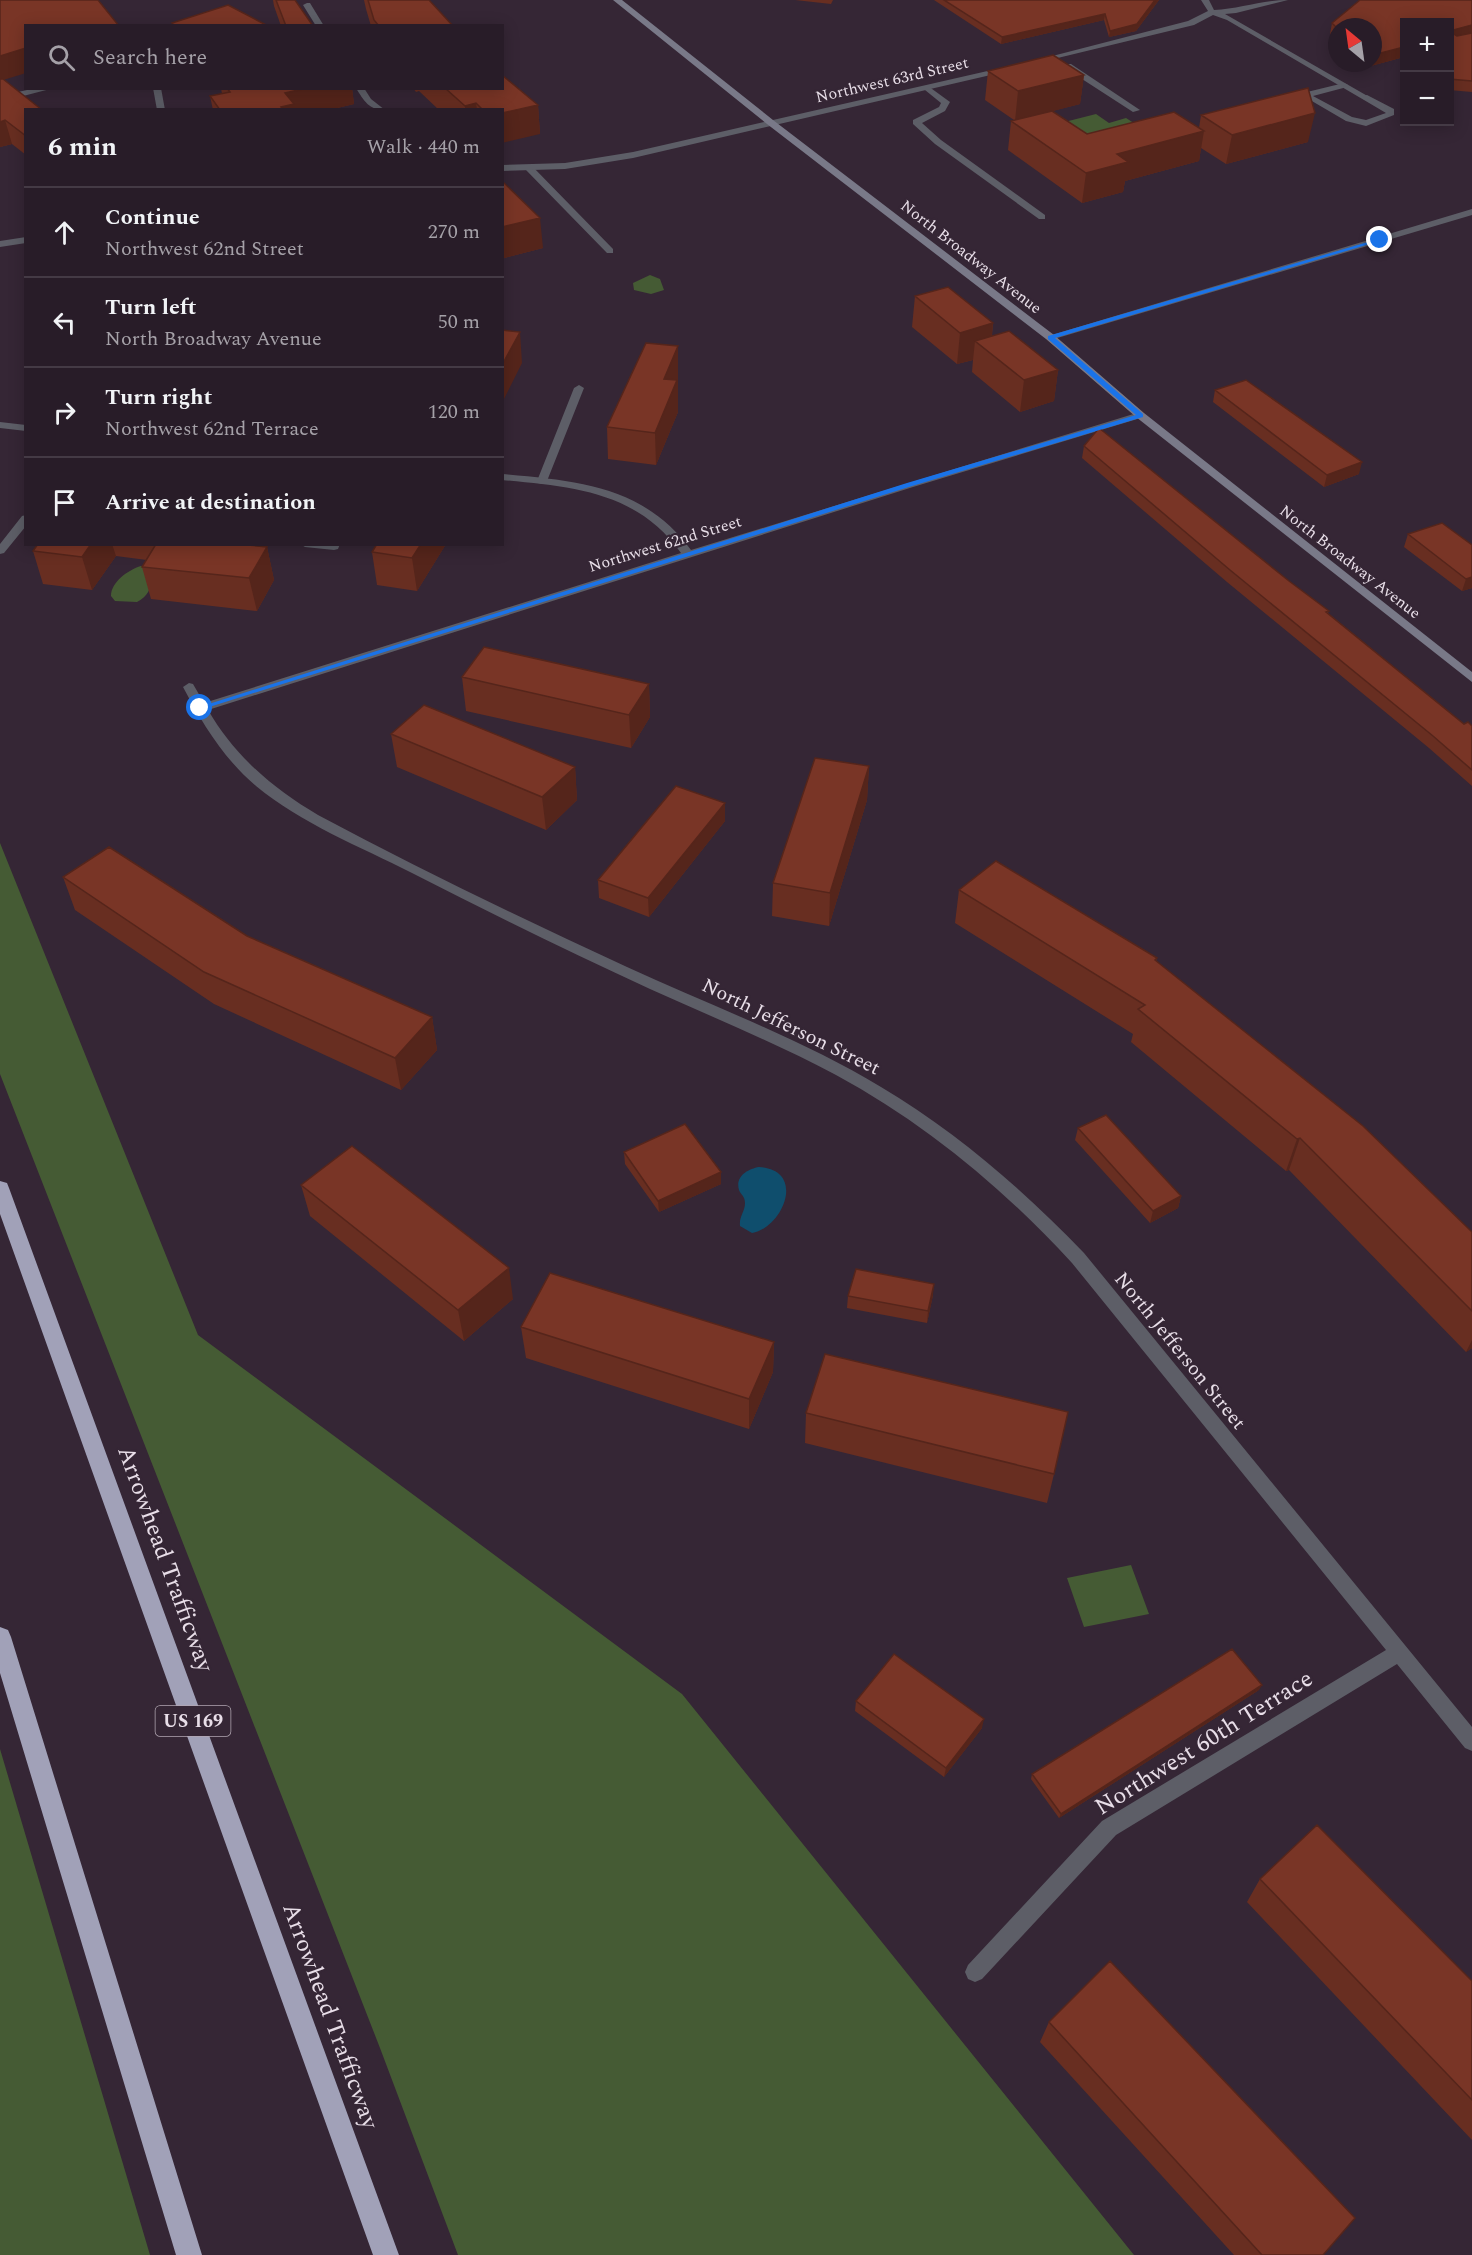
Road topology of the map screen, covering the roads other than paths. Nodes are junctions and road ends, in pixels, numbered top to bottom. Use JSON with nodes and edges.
{"nodes":[{"id":1,"x":617,"y":0,"type":"edge"},
{"id":2,"x":1205,"y":0,"type":"edge"},
{"id":3,"x":1284,"y":0,"type":"edge"},
{"id":4,"x":307,"y":5,"type":"dead end"},
{"id":5,"x":1212,"y":12,"type":"junction"},
{"id":6,"x":319,"y":24,"type":"edge"},
{"id":7,"x":1055,"y":57,"type":"junction"},
{"id":8,"x":1032,"y":63,"type":"edge"},
{"id":9,"x":1020,"y":66,"type":"edge"},
{"id":10,"x":1344,"y":85,"type":"junction"},
{"id":11,"x":928,"y":88,"type":"junction"},
{"id":12,"x":41,"y":90,"type":"edge"},
{"id":13,"x":157,"y":90,"type":"edge"},
{"id":14,"x":361,"y":90,"type":"edge"},
{"id":15,"x":0,"y":99,"type":"edge"},
{"id":16,"x":161,"y":108,"type":"edge"},
{"id":17,"x":378,"y":108,"type":"edge"},
{"id":18,"x":1136,"y":110,"type":"dead end"},
{"id":19,"x":770,"y":122,"type":"junction"},
{"id":20,"x":504,"y":168,"type":"edge"},
{"id":21,"x":529,"y":168,"type":"junction"},
{"id":22,"x":1472,"y":212,"type":"edge"},
{"id":23,"x":1042,"y":218,"type":"dead end"},
{"id":24,"x":24,"y":240,"type":"edge"},
{"id":25,"x":0,"y":244,"type":"edge"},
{"id":26,"x":610,"y":251,"type":"dead end"},
{"id":27,"x":1050,"y":337,"type":"junction"},
{"id":28,"x":579,"y":388,"type":"dead end"},
{"id":29,"x":1140,"y":416,"type":"junction"},
{"id":30,"x":0,"y":425,"type":"edge"},
{"id":31,"x":24,"y":428,"type":"edge"},
{"id":32,"x":504,"y":477,"type":"edge"},
{"id":33,"x":542,"y":481,"type":"junction"},
{"id":34,"x":24,"y":521,"type":"edge"},
{"id":35,"x":320,"y":546,"type":"edge"},
{"id":36,"x":334,"y":546,"type":"edge"},
{"id":37,"x":0,"y":551,"type":"edge"},
{"id":38,"x":688,"y":554,"type":"junction"},
{"id":39,"x":1472,"y":678,"type":"edge"},
{"id":40,"x":189,"y":687,"type":"dead end"},
{"id":41,"x":200,"y":708,"type":"junction"},
{"id":42,"x":0,"y":1188,"type":"edge"},
{"id":43,"x":0,"y":1637,"type":"edge"},
{"id":44,"x":1399,"y":1652,"type":"junction"},
{"id":45,"x":1472,"y":1742,"type":"edge"},
{"id":46,"x":975,"y":1972,"type":"dead end"},
{"id":47,"x":189,"y":2255,"type":"edge"},
{"id":48,"x":386,"y":2255,"type":"edge"}],
"edges":[{"from":1,"to":19,"type":"street","name":"North Broadway Avenue"},
{"from":2,"to":5,"type":"street"},
{"from":3,"to":5,"type":"street"},
{"from":4,"to":6,"type":"street"},
{"from":5,"to":7,"type":"street"},
{"from":5,"to":10,"type":"street"},
{"from":7,"to":8,"type":"street"},
{"from":7,"to":18,"type":"street"},
{"from":9,"to":11,"type":"street","name":"Northwest 63rd Street"},
{"from":10,"to":10,"type":"street"},
{"from":11,"to":19,"type":"street","name":"Northwest 63rd Street"},
{"from":11,"to":23,"type":"street"},
{"from":12,"to":15,"type":"street"},
{"from":13,"to":16,"type":"street"},
{"from":14,"to":17,"type":"street"},
{"from":19,"to":21,"type":"street","name":"Northwest 63rd Street"},
{"from":19,"to":27,"type":"street","name":"North Broadway Avenue"},
{"from":20,"to":21,"type":"street","name":"Northwest 63rd Street"},
{"from":21,"to":26,"type":"street"},
{"from":22,"to":27,"type":"street"},
{"from":24,"to":25,"type":"street"},
{"from":27,"to":29,"type":"street","name":"North Broadway Avenue"},
{"from":28,"to":33,"type":"street"},
{"from":29,"to":38,"type":"street","name":"Northwest 62nd Street"},
{"from":29,"to":39,"type":"street","name":"North Broadway Avenue"},
{"from":30,"to":31,"type":"street"},
{"from":32,"to":33,"type":"street"},
{"from":33,"to":38,"type":"street"},
{"from":34,"to":37,"type":"street"},
{"from":35,"to":36,"type":"street"},
{"from":38,"to":41,"type":"street","name":"Northwest 62nd Street"},
{"from":40,"to":41,"type":"street","name":"North Jefferson Street"},
{"from":41,"to":44,"type":"street","name":"North Jefferson Street"},
{"from":42,"to":48,"type":"highway","name":"Arrowhead Trafficway","number":"US 169"},
{"from":43,"to":47,"type":"highway"},
{"from":44,"to":45,"type":"street","name":"North Jefferson Street"},
{"from":44,"to":46,"type":"street","name":"Northwest 60th Terrace"}]}
